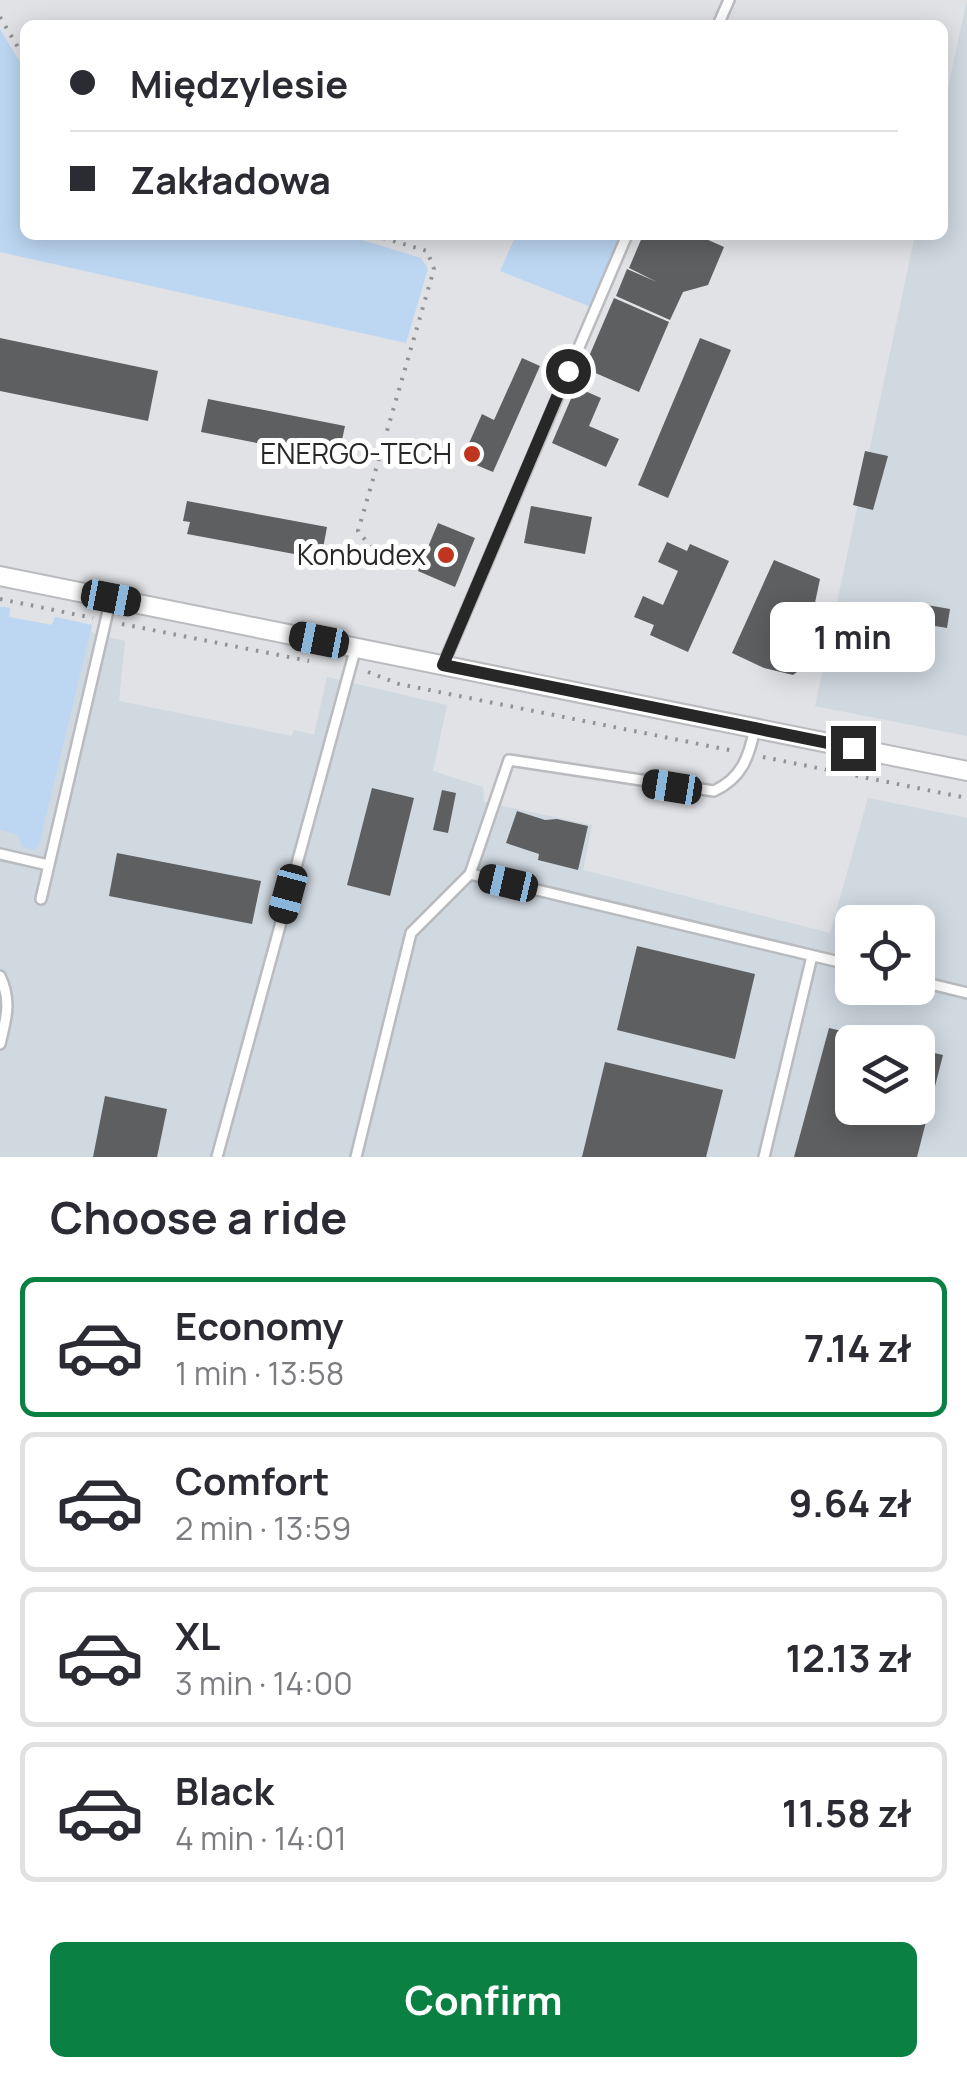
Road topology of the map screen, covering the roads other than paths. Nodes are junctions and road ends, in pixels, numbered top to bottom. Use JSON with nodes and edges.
{"nodes":[{"id":1,"x":625,"y":240,"type":"edge"},
{"id":2,"x":0,"y":576,"type":"edge"},
{"id":3,"x":111,"y":598,"type":"junction"},
{"id":4,"x":356,"y":647,"type":"junction"},
{"id":5,"x":443,"y":665,"type":"junction"},
{"id":6,"x":756,"y":728,"type":"junction"},
{"id":7,"x":967,"y":771,"type":"edge"},
{"id":8,"x":0,"y":854,"type":"edge"},
{"id":9,"x":48,"y":865,"type":"junction"},
{"id":10,"x":470,"y":874,"type":"junction"},
{"id":11,"x":41,"y":899,"type":"dead end"},
{"id":12,"x":812,"y":956,"type":"junction"},
{"id":13,"x":835,"y":962,"type":"edge"},
{"id":14,"x":0,"y":976,"type":"edge"},
{"id":15,"x":935,"y":985,"type":"edge"},
{"id":16,"x":967,"y":993,"type":"edge"},
{"id":17,"x":0,"y":1044,"type":"edge"},
{"id":18,"x":216,"y":1157,"type":"edge"},
{"id":19,"x":356,"y":1157,"type":"edge"},
{"id":20,"x":764,"y":1157,"type":"edge"}],
"edges":[{"from":1,"to":5,"type":"lane"},
{"from":2,"to":3,"type":"street"},
{"from":3,"to":4,"type":"street"},
{"from":3,"to":9,"type":"lane"},
{"from":4,"to":5,"type":"street"},
{"from":4,"to":18,"type":"lane"},
{"from":5,"to":6,"type":"street"},
{"from":6,"to":7,"type":"street"},
{"from":6,"to":10,"type":"lane"},
{"from":8,"to":9,"type":"lane"},
{"from":9,"to":11,"type":"lane"},
{"from":10,"to":12,"type":"lane"},
{"from":10,"to":19,"type":"lane"},
{"from":12,"to":13,"type":"lane"},
{"from":12,"to":20,"type":"lane"},
{"from":14,"to":17,"type":"lane"},
{"from":15,"to":16,"type":"lane"}]}
